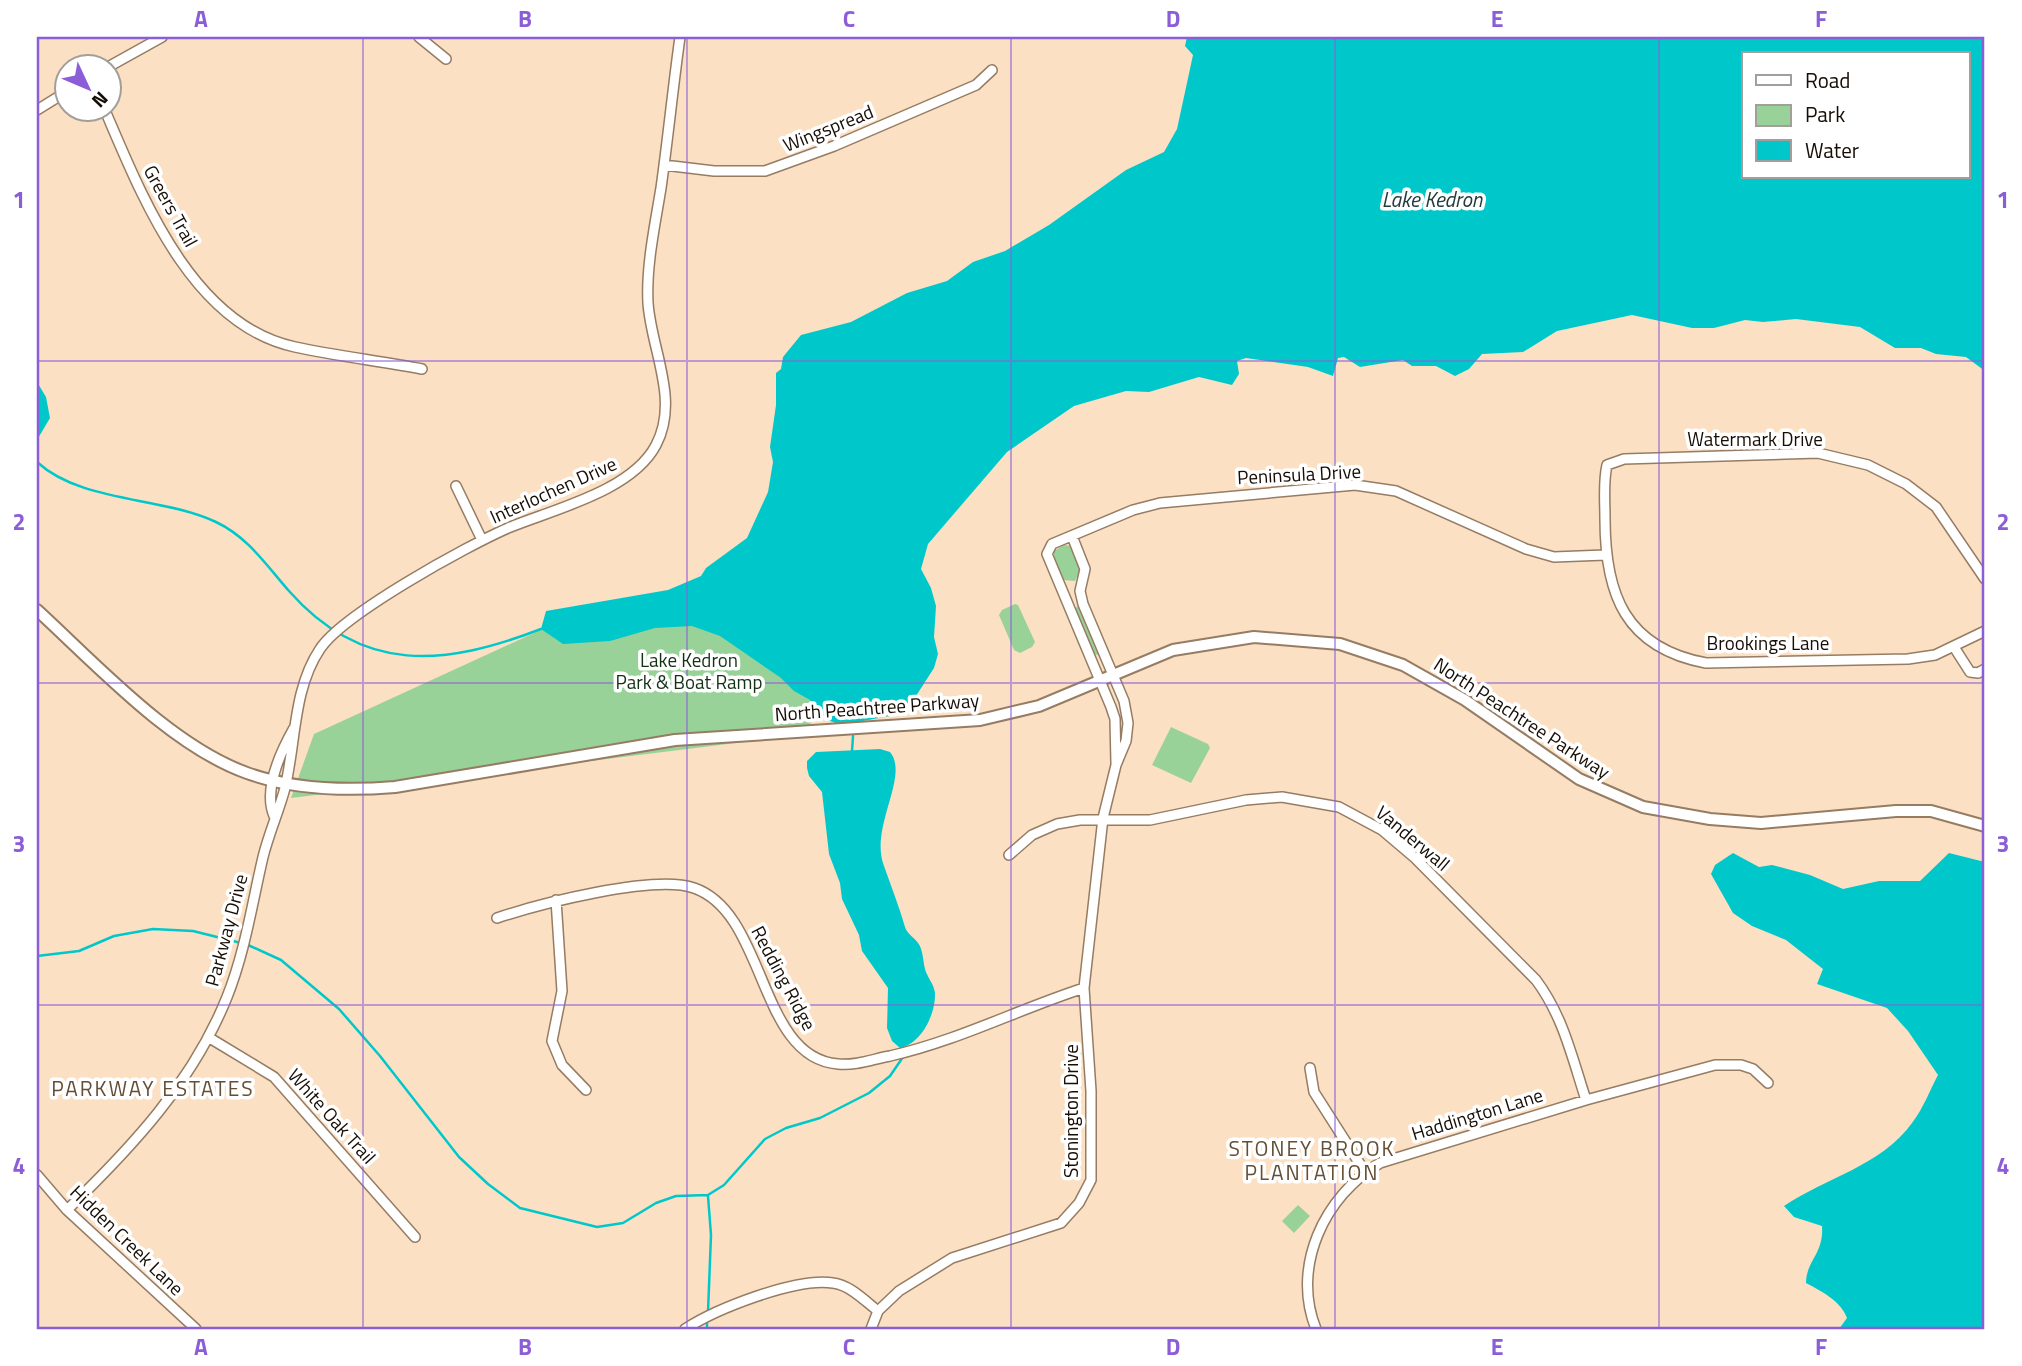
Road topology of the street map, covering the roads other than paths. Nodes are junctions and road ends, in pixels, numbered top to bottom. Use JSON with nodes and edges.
{"nodes":[{"id":1,"x":162,"y":37,"type":"edge"},
{"id":2,"x":419,"y":37,"type":"edge"},
{"id":3,"x":680,"y":37,"type":"edge"},
{"id":4,"x":122,"y":59,"type":"edge"},
{"id":5,"x":446,"y":59,"type":"dead end"},
{"id":6,"x":992,"y":70,"type":"dead end"},
{"id":7,"x":52,"y":101,"type":"edge"},
{"id":8,"x":37,"y":110,"type":"edge"},
{"id":9,"x":110,"y":122,"type":"edge"},
{"id":10,"x":664,"y":165,"type":"junction"},
{"id":11,"x":422,"y":369,"type":"dead end"},
{"id":12,"x":456,"y":486,"type":"dead end"},
{"id":13,"x":1072,"y":536,"type":"junction"},
{"id":14,"x":482,"y":540,"type":"junction"},
{"id":15,"x":1605,"y":555,"type":"junction"},
{"id":16,"x":1985,"y":579,"type":"edge"},
{"id":17,"x":1081,"y":595,"type":"junction"},
{"id":18,"x":1066,"y":601,"type":"junction"},
{"id":19,"x":37,"y":610,"type":"edge"},
{"id":20,"x":1985,"y":631,"type":"edge"},
{"id":21,"x":1954,"y":647,"type":"junction"},
{"id":22,"x":1985,"y":668,"type":"edge"},
{"id":23,"x":1114,"y":674,"type":"junction"},
{"id":24,"x":1099,"y":681,"type":"junction"},
{"id":25,"x":296,"y":725,"type":"junction"},
{"id":26,"x":1116,"y":765,"type":"junction"},
{"id":27,"x":273,"y":782,"type":"junction"},
{"id":28,"x":286,"y":784,"type":"junction"},
{"id":29,"x":274,"y":816,"type":"junction"},
{"id":30,"x":1103,"y":818,"type":"junction"},
{"id":31,"x":1980,"y":824,"type":"edge"},
{"id":32,"x":1009,"y":855,"type":"dead end"},
{"id":33,"x":556,"y":900,"type":"junction"},
{"id":34,"x":497,"y":918,"type":"dead end"},
{"id":35,"x":1084,"y":988,"type":"junction"},
{"id":36,"x":208,"y":1037,"type":"junction"},
{"id":37,"x":1310,"y":1068,"type":"dead end"},
{"id":38,"x":1768,"y":1083,"type":"dead end"},
{"id":39,"x":586,"y":1090,"type":"dead end"},
{"id":40,"x":1586,"y":1100,"type":"junction"},
{"id":41,"x":1365,"y":1172,"type":"junction"},
{"id":42,"x":37,"y":1175,"type":"edge"},
{"id":43,"x":67,"y":1210,"type":"junction"},
{"id":44,"x":415,"y":1237,"type":"dead end"},
{"id":45,"x":878,"y":1311,"type":"junction"},
{"id":46,"x":196,"y":1329,"type":"edge"},
{"id":47,"x":685,"y":1329,"type":"edge"},
{"id":48,"x":871,"y":1329,"type":"edge"},
{"id":49,"x":1316,"y":1329,"type":"edge"}],
"edges":[{"from":1,"to":4,"type":"street"},
{"from":2,"to":5,"type":"street"},
{"from":3,"to":10,"type":"street","name":"Interlochen Drive"},
{"from":6,"to":10,"type":"street","name":"Wingspread"},
{"from":7,"to":8,"type":"street"},
{"from":9,"to":11,"type":"street","name":"Greers Trail"},
{"from":10,"to":14,"type":"street","name":"Interlochen Drive"},
{"from":12,"to":14,"type":"street"},
{"from":13,"to":15,"type":"street","name":"Peninsula Drive"},
{"from":13,"to":17,"type":"street"},
{"from":13,"to":18,"type":"street","name":"Peninsula Drive"},
{"from":14,"to":25,"type":"street","name":"Interlochen Drive"},
{"from":15,"to":16,"type":"street","name":"Watermark Drive"},
{"from":15,"to":21,"type":"street","name":"Brookings Lane"},
{"from":17,"to":18,"type":"street"},
{"from":17,"to":23,"type":"street"},
{"from":18,"to":24,"type":"street","name":"Peninsula Drive"},
{"from":19,"to":27,"type":"street","name":"North Peachtree Parkway"},
{"from":20,"to":21,"type":"street","name":"Brookings Lane"},
{"from":21,"to":22,"type":"street"},
{"from":23,"to":24,"type":"street","name":"North Peachtree Parkway"},
{"from":23,"to":26,"type":"street","name":"Stonington Drive"},
{"from":23,"to":31,"type":"street","name":"North Peachtree Parkway"},
{"from":24,"to":26,"type":"street","name":"Stonington Drive"},
{"from":24,"to":28,"type":"street","name":"North Peachtree Parkway"},
{"from":25,"to":27,"type":"street","name":"Interlochen Drive"},
{"from":25,"to":28,"type":"street","name":"Interlochen Drive"},
{"from":26,"to":30,"type":"street","name":"Stonington Drive"},
{"from":27,"to":28,"type":"street","name":"North Peachtree Parkway"},
{"from":27,"to":29,"type":"street","name":"Parkway Drive"},
{"from":28,"to":29,"type":"street","name":"Parkway Drive"},
{"from":29,"to":36,"type":"street","name":"Parkway Drive"},
{"from":30,"to":32,"type":"street","name":"Vanderwall"},
{"from":30,"to":35,"type":"street","name":"Stonington Drive"},
{"from":30,"to":40,"type":"street","name":"Vanderwall"},
{"from":33,"to":34,"type":"street","name":"Redding Ridge"},
{"from":33,"to":35,"type":"street","name":"Redding Ridge"},
{"from":33,"to":39,"type":"street"},
{"from":35,"to":45,"type":"street","name":"Stonington Drive"},
{"from":36,"to":43,"type":"street","name":"Parkway Drive"},
{"from":36,"to":44,"type":"street","name":"White Oak Trail"},
{"from":37,"to":41,"type":"street"},
{"from":38,"to":40,"type":"street","name":"Haddington Lane"},
{"from":40,"to":41,"type":"street","name":"Haddington Lane"},
{"from":41,"to":49,"type":"street","name":"Haddington Lane"},
{"from":42,"to":43,"type":"street","name":"Hidden Creek Lane"},
{"from":43,"to":46,"type":"street","name":"Hidden Creek Lane"},
{"from":45,"to":47,"type":"street"},
{"from":45,"to":48,"type":"street","name":"Stonington Drive"}]}
